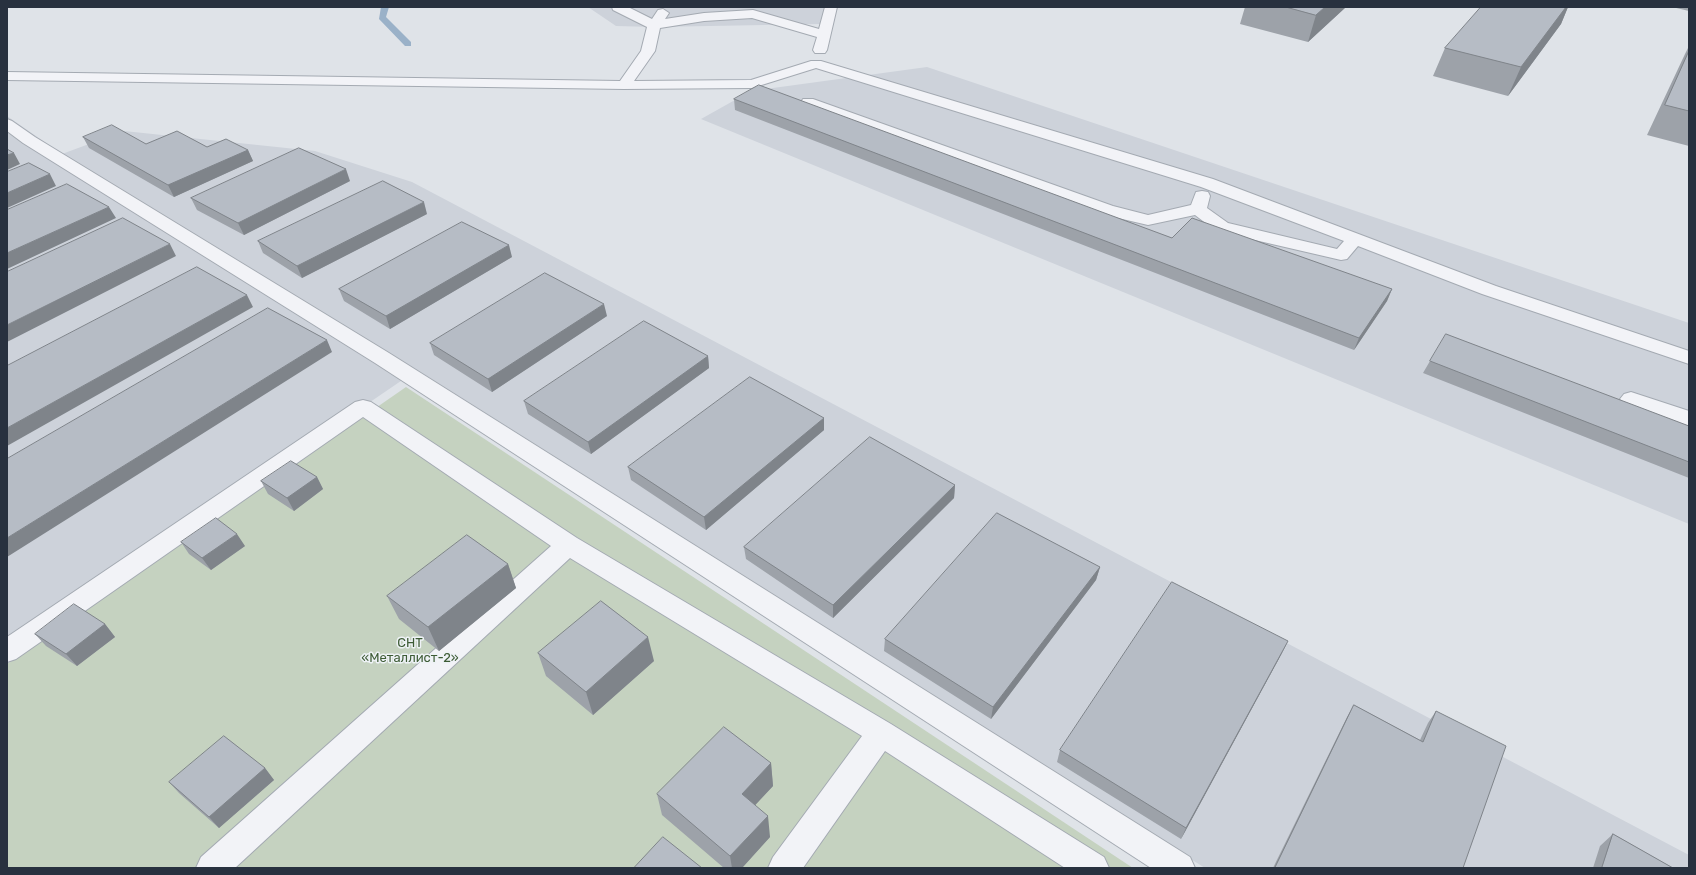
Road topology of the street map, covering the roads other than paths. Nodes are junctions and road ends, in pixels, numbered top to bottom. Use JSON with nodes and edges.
{"nodes":[{"id":1,"x":619,"y":7,"type":"edge"},
{"id":2,"x":668,"y":7,"type":"edge"},
{"id":3,"x":830,"y":7,"type":"edge"},
{"id":4,"x":706,"y":12,"type":"edge"},
{"id":5,"x":654,"y":24,"type":"junction"},
{"id":6,"x":824,"y":35,"type":"junction"},
{"id":7,"x":816,"y":64,"type":"junction"},
{"id":8,"x":7,"y":76,"type":"edge"},
{"id":9,"x":624,"y":85,"type":"junction"},
{"id":10,"x":808,"y":102,"type":"edge"},
{"id":11,"x":7,"y":124,"type":"edge"},
{"id":12,"x":1206,"y":183,"type":"junction"},
{"id":13,"x":1198,"y":208,"type":"junction"},
{"id":14,"x":1355,"y":239,"type":"junction"},
{"id":15,"x":1689,"y":358,"type":"edge"},
{"id":16,"x":1631,"y":398,"type":"dead end"},
{"id":17,"x":1689,"y":419,"type":"edge"},
{"id":18,"x":568,"y":545,"type":"junction"},
{"id":19,"x":7,"y":651,"type":"edge"},
{"id":20,"x":881,"y":733,"type":"junction"},
{"id":21,"x":212,"y":868,"type":"edge"},
{"id":22,"x":784,"y":868,"type":"edge"},
{"id":23,"x":1093,"y":868,"type":"edge"},
{"id":24,"x":1178,"y":868,"type":"edge"}],
"edges":[{"from":1,"to":5,"type":"lane"},
{"from":2,"to":5,"type":"lane"},
{"from":3,"to":6,"type":"lane"},
{"from":4,"to":5,"type":"lane"},
{"from":4,"to":6,"type":"lane"},
{"from":5,"to":9,"type":"lane"},
{"from":6,"to":7,"type":"lane"},
{"from":7,"to":9,"type":"lane"},
{"from":7,"to":12,"type":"lane"},
{"from":8,"to":9,"type":"lane"},
{"from":10,"to":13,"type":"lane"},
{"from":11,"to":24,"type":"lane"},
{"from":12,"to":13,"type":"lane"},
{"from":12,"to":14,"type":"lane"},
{"from":13,"to":14,"type":"lane"},
{"from":14,"to":15,"type":"lane"},
{"from":16,"to":17,"type":"lane"},
{"from":18,"to":19,"type":"lane"},
{"from":18,"to":20,"type":"lane"},
{"from":18,"to":21,"type":"lane"},
{"from":20,"to":22,"type":"lane"},
{"from":20,"to":23,"type":"lane"}]}
